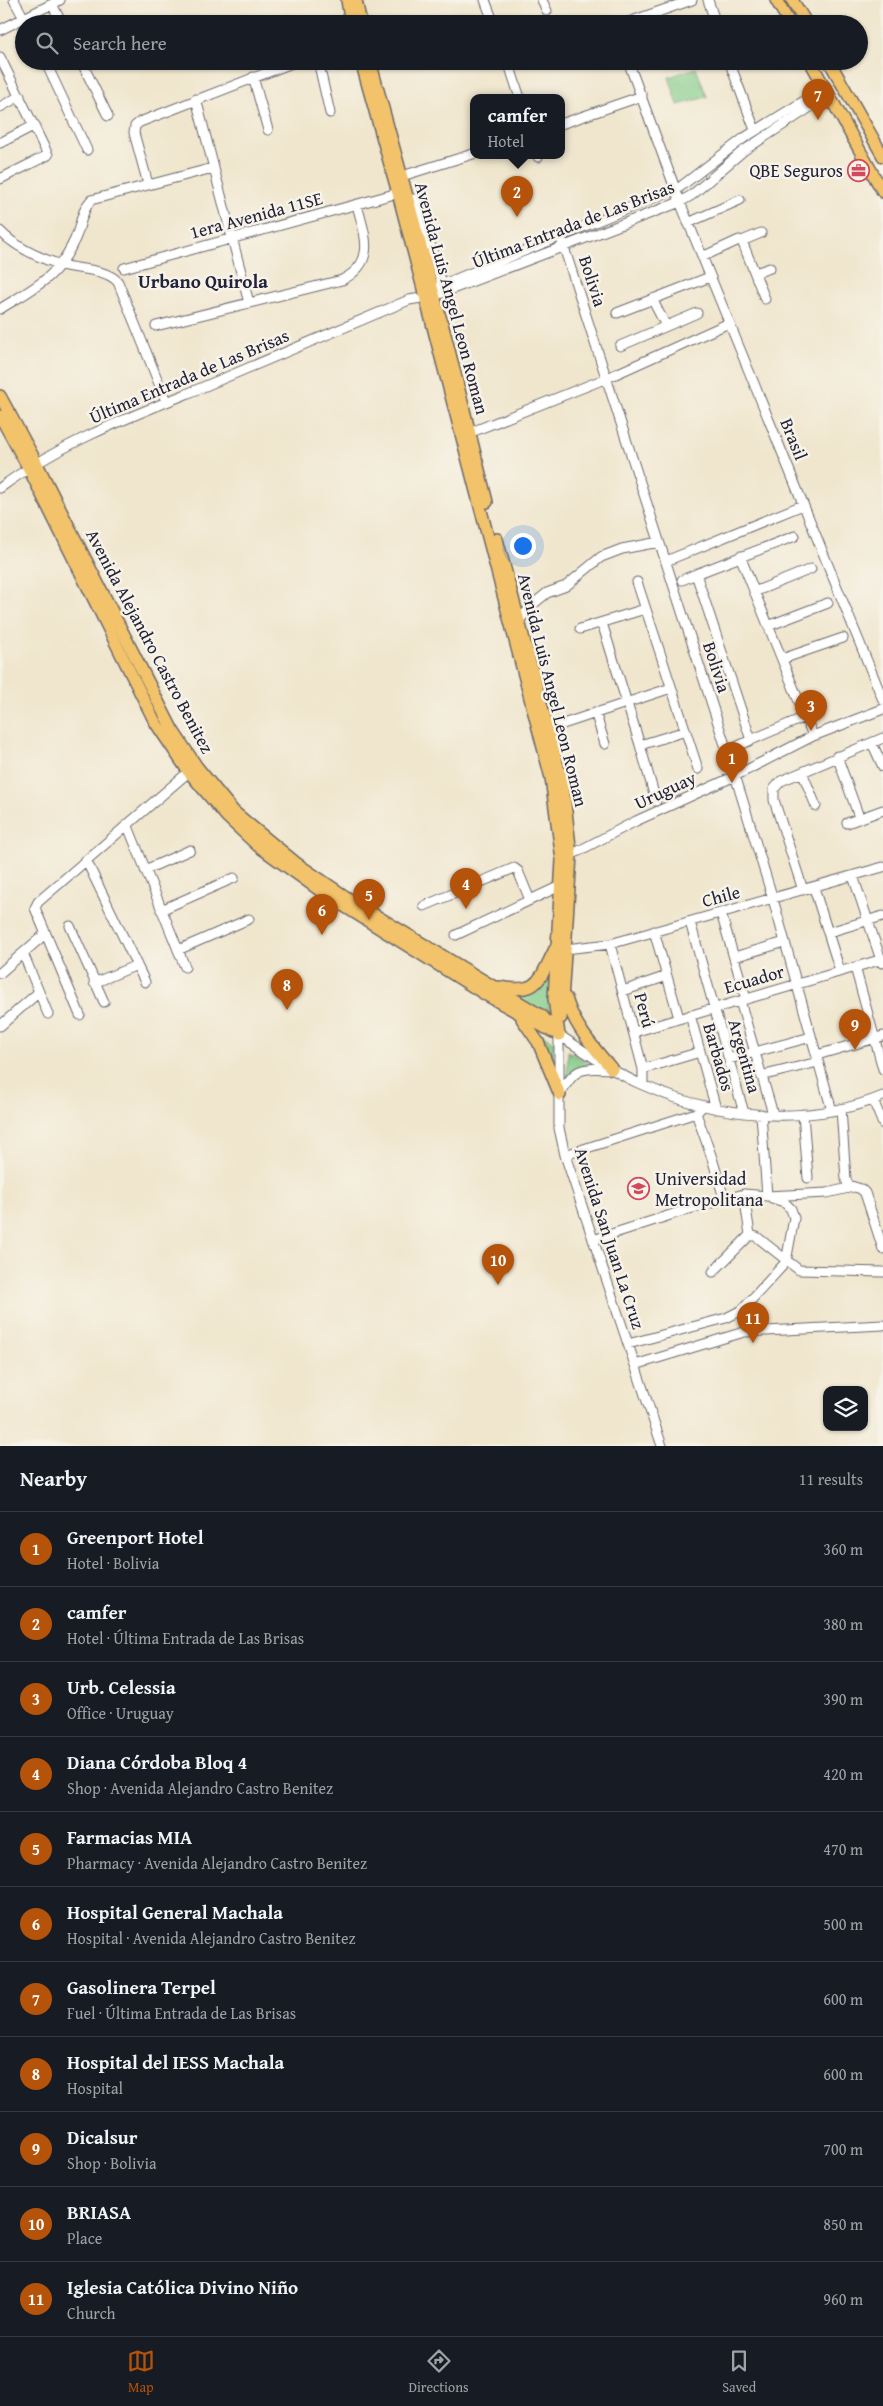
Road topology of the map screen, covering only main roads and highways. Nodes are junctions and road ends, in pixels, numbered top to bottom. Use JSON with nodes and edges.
{"nodes":[{"id":1,"x":346,"y":0,"type":"edge"},
{"id":2,"x":356,"y":0,"type":"edge"},
{"id":3,"x":776,"y":0,"type":"edge"},
{"id":4,"x":792,"y":0,"type":"edge"},
{"id":5,"x":349,"y":15,"type":"edge"},
{"id":6,"x":359,"y":15,"type":"edge"},
{"id":7,"x":785,"y":15,"type":"edge"},
{"id":8,"x":801,"y":15,"type":"edge"},
{"id":9,"x":363,"y":70,"type":"edge"},
{"id":10,"x":373,"y":70,"type":"edge"},
{"id":11,"x":815,"y":70,"type":"edge"},
{"id":12,"x":834,"y":70,"type":"edge"},
{"id":13,"x":883,"y":156,"type":"edge"},
{"id":14,"x":883,"y":192,"type":"edge"},
{"id":15,"x":429,"y":293,"type":"junction"},
{"id":16,"x":0,"y":396,"type":"edge"},
{"id":17,"x":0,"y":416,"type":"edge"},
{"id":18,"x":32,"y":464,"type":"junction"},
{"id":19,"x":498,"y":573,"type":"junction"},
{"id":20,"x":515,"y":608,"type":"junction"},
{"id":21,"x":515,"y":622,"type":"junction"},
{"id":22,"x":514,"y":639,"type":"junction"},
{"id":23,"x":530,"y":662,"type":"junction"},
{"id":24,"x":192,"y":769,"type":"junction"},
{"id":25,"x":561,"y":948,"type":"junction"},
{"id":26,"x":492,"y":986,"type":"junction"},
{"id":27,"x":564,"y":992,"type":"junction"},
{"id":28,"x":514,"y":1011,"type":"junction"},
{"id":29,"x":559,"y":1035,"type":"junction"},
{"id":30,"x":612,"y":1069,"type":"road end"},
{"id":31,"x":560,"y":1095,"type":"road end"}],
"edges":[{"from":1,"to":5,"type":"main road"},
{"from":2,"to":6,"type":"main road"},
{"from":3,"to":7,"type":"main road"},
{"from":4,"to":8,"type":"main road"},
{"from":9,"to":15,"type":"main road","name":"Avenida Luis Angel Leon Roman"},
{"from":10,"to":15,"type":"main road","name":"Avenida Luis Angel Leon Roman"},
{"from":11,"to":14,"type":"main road"},
{"from":12,"to":13,"type":"main road"},
{"from":15,"to":19,"type":"main road","name":"Avenida Luis Angel Leon Roman"},
{"from":15,"to":20,"type":"main road","name":"Avenida Luis Angel Leon Roman"},
{"from":16,"to":18,"type":"main road","name":"Avenida Alejandro Castro Benitez"},
{"from":17,"to":18,"type":"main road","name":"Avenida Alejandro Castro Benitez"},
{"from":18,"to":24,"type":"main road","name":"Avenida Alejandro Castro Benitez"},
{"from":19,"to":20,"type":"main road"},
{"from":19,"to":21,"type":"main road","name":"Avenida Luis Angel Leon Roman"},
{"from":20,"to":21,"type":"main road","name":"Avenida Luis Angel Leon Roman"},
{"from":21,"to":22,"type":"main road","name":"Avenida Luis Angel Leon Roman"},
{"from":21,"to":23,"type":"main road","name":"Avenida Luis Angel Leon Roman"},
{"from":22,"to":23,"type":"main road"},
{"from":22,"to":25,"type":"main road","name":"Avenida Luis Angel Leon Roman"},
{"from":23,"to":25,"type":"main road","name":"Avenida Luis Angel Leon Roman"},
{"from":24,"to":26,"type":"main road","name":"Avenida Alejandro Castro Benitez"},
{"from":24,"to":28,"type":"main road","name":"Avenida Alejandro Castro Benitez"},
{"from":25,"to":26,"type":"main road"},
{"from":25,"to":27,"type":"main road","name":"Avenida Luis Angel Leon Roman"},
{"from":25,"to":29,"type":"main road","name":"Avenida Luis Angel Leon Roman"},
{"from":26,"to":29,"type":"main road","name":"Avenida Alejandro Castro Benitez"},
{"from":27,"to":29,"type":"main road","name":"Avenida Luis Angel Leon Roman"},
{"from":27,"to":30,"type":"main road"},
{"from":28,"to":29,"type":"main road","name":"Avenida Alejandro Castro Benitez"},
{"from":28,"to":31,"type":"main road"}]}
